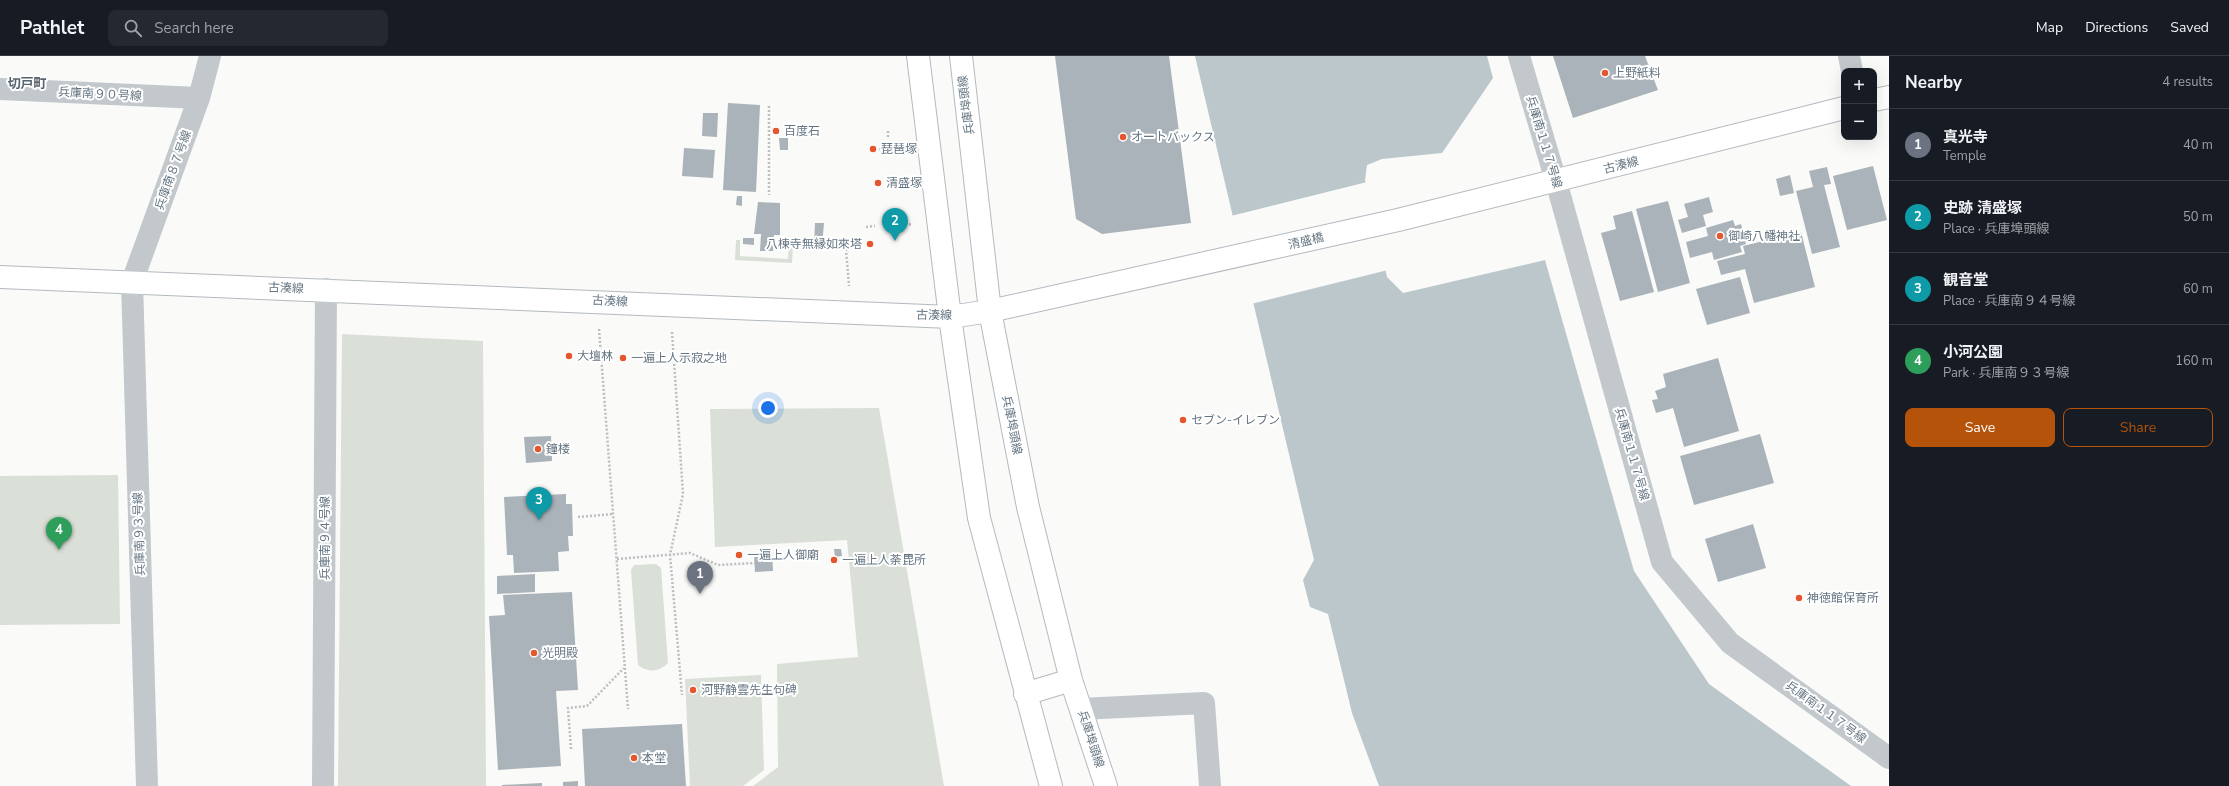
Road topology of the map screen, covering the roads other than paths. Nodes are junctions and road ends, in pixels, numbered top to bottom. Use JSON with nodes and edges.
{"nodes":[{"id":1,"x":210,"y":56,"type":"edge"},
{"id":2,"x":918,"y":56,"type":"edge"},
{"id":3,"x":961,"y":56,"type":"edge"},
{"id":4,"x":1518,"y":56,"type":"edge"},
{"id":5,"x":1849,"y":56,"type":"edge"},
{"id":6,"x":1851,"y":68,"type":"edge"},
{"id":7,"x":0,"y":89,"type":"edge"},
{"id":8,"x":1889,"y":97,"type":"edge"},
{"id":9,"x":199,"y":98,"type":"junction"},
{"id":10,"x":1877,"y":99,"type":"edge"},
{"id":11,"x":1841,"y":109,"type":"edge"},
{"id":12,"x":1556,"y":181,"type":"junction"},
{"id":13,"x":1398,"y":220,"type":"joint"},
{"id":14,"x":1215,"y":262,"type":"joint"},
{"id":15,"x":0,"y":277,"type":"edge"},
{"id":16,"x":132,"y":282,"type":"junction"},
{"id":17,"x":326,"y":289,"type":"junction"},
{"id":18,"x":990,"y":311,"type":"junction"},
{"id":19,"x":950,"y":317,"type":"junction"},
{"id":20,"x":1071,"y":680,"type":"junction"},
{"id":21,"x":1025,"y":694,"type":"junction"},
{"id":22,"x":1080,"y":709,"type":"junction"},
{"id":23,"x":1889,"y":758,"type":"edge"},
{"id":24,"x":147,"y":786,"type":"edge"},
{"id":25,"x":324,"y":786,"type":"edge"},
{"id":26,"x":1051,"y":786,"type":"edge"},
{"id":27,"x":1106,"y":786,"type":"edge"},
{"id":28,"x":1210,"y":786,"type":"edge"}],
"edges":[{"from":1,"to":9,"type":"street","name":"兵庫南８７号線"},
{"from":2,"to":19,"type":"street"},
{"from":3,"to":18,"type":"street","name":"兵庫埠頭線"},
{"from":4,"to":12,"type":"street","name":"兵庫南１１７号線"},
{"from":5,"to":6,"type":"street"},
{"from":7,"to":9,"type":"street","name":"兵庫南９０号線"},
{"from":8,"to":10,"type":"street"},
{"from":9,"to":16,"type":"street","name":"兵庫南８７号線"},
{"from":11,"to":12,"type":"street","name":"古湊線"},
{"from":12,"to":13,"type":"street","name":"古湊線"},
{"from":12,"to":23,"type":"street","name":"兵庫南１１７号線"},
{"from":13,"to":14,"type":"street","name":"清盛橋"},
{"from":14,"to":18,"type":"street","name":"古湊線"},
{"from":15,"to":16,"type":"street","name":"古湊線"},
{"from":16,"to":17,"type":"street","name":"古湊線"},
{"from":16,"to":24,"type":"street","name":"兵庫南９３号線"},
{"from":17,"to":19,"type":"street","name":"古湊線"},
{"from":17,"to":25,"type":"street","name":"兵庫南９４号線"},
{"from":18,"to":19,"type":"street","name":"古湊線"},
{"from":18,"to":20,"type":"street","name":"兵庫埠頭線"},
{"from":19,"to":21,"type":"street"},
{"from":20,"to":21,"type":"street"},
{"from":20,"to":22,"type":"street","name":"兵庫埠頭線"},
{"from":21,"to":26,"type":"street"},
{"from":22,"to":27,"type":"street","name":"兵庫埠頭線"},
{"from":22,"to":28,"type":"street"}]}
